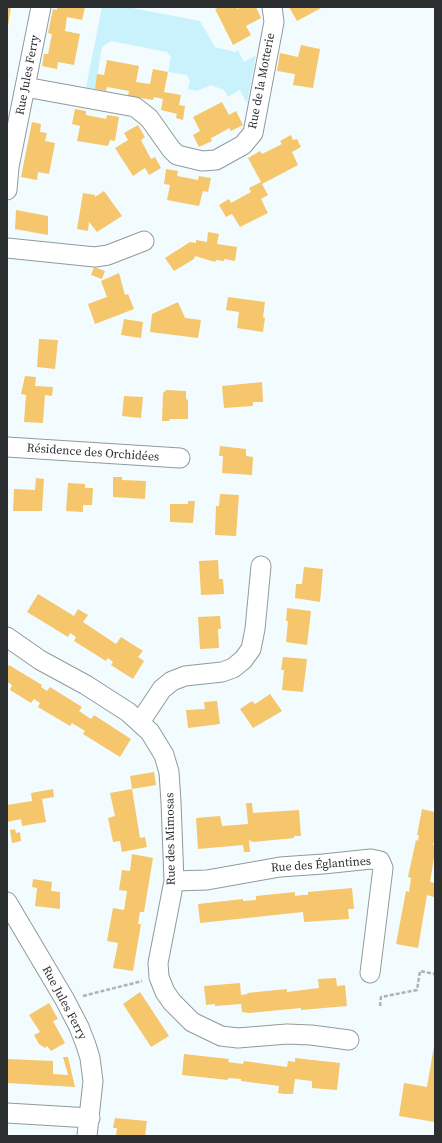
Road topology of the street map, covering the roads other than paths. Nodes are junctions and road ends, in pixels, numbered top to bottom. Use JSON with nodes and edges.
{"nodes":[{"id":1,"x":41,"y":7,"type":"edge"},
{"id":2,"x":272,"y":7,"type":"edge"},
{"id":3,"x":25,"y":87,"type":"junction"},
{"id":4,"x":7,"y":190,"type":"edge"},
{"id":5,"x":144,"y":241,"type":"dead end"},
{"id":6,"x":7,"y":248,"type":"edge"},
{"id":7,"x":7,"y":447,"type":"edge"},
{"id":8,"x":180,"y":458,"type":"dead end"},
{"id":9,"x":260,"y":566,"type":"dead end"},
{"id":10,"x":7,"y":637,"type":"edge"},
{"id":11,"x":140,"y":722,"type":"junction"},
{"id":12,"x":174,"y":881,"type":"junction"},
{"id":13,"x":7,"y":902,"type":"edge"},
{"id":14,"x":370,"y":973,"type":"dead end"},
{"id":15,"x":348,"y":1040,"type":"dead end"},
{"id":16,"x":7,"y":1112,"type":"edge"},
{"id":17,"x":88,"y":1130,"type":"edge"}],
"edges":[{"from":1,"to":3,"type":"street","name":"Rue Jules Ferry"},
{"from":2,"to":3,"type":"street","name":"Rue de la Motterie"},
{"from":3,"to":4,"type":"street","name":"Rue Jules Ferry"},
{"from":5,"to":6,"type":"street"},
{"from":7,"to":8,"type":"street","name":"Résidence des Orchidées"},
{"from":9,"to":11,"type":"street"},
{"from":10,"to":11,"type":"street","name":"Rue des Mimosas"},
{"from":11,"to":12,"type":"street","name":"Rue des Mimosas"},
{"from":12,"to":14,"type":"street","name":"Rue des Églantines"},
{"from":12,"to":15,"type":"street","name":"Rue des Mimosas"},
{"from":13,"to":17,"type":"street","name":"Rue Jules Ferry"},
{"from":16,"to":17,"type":"street"}]}
